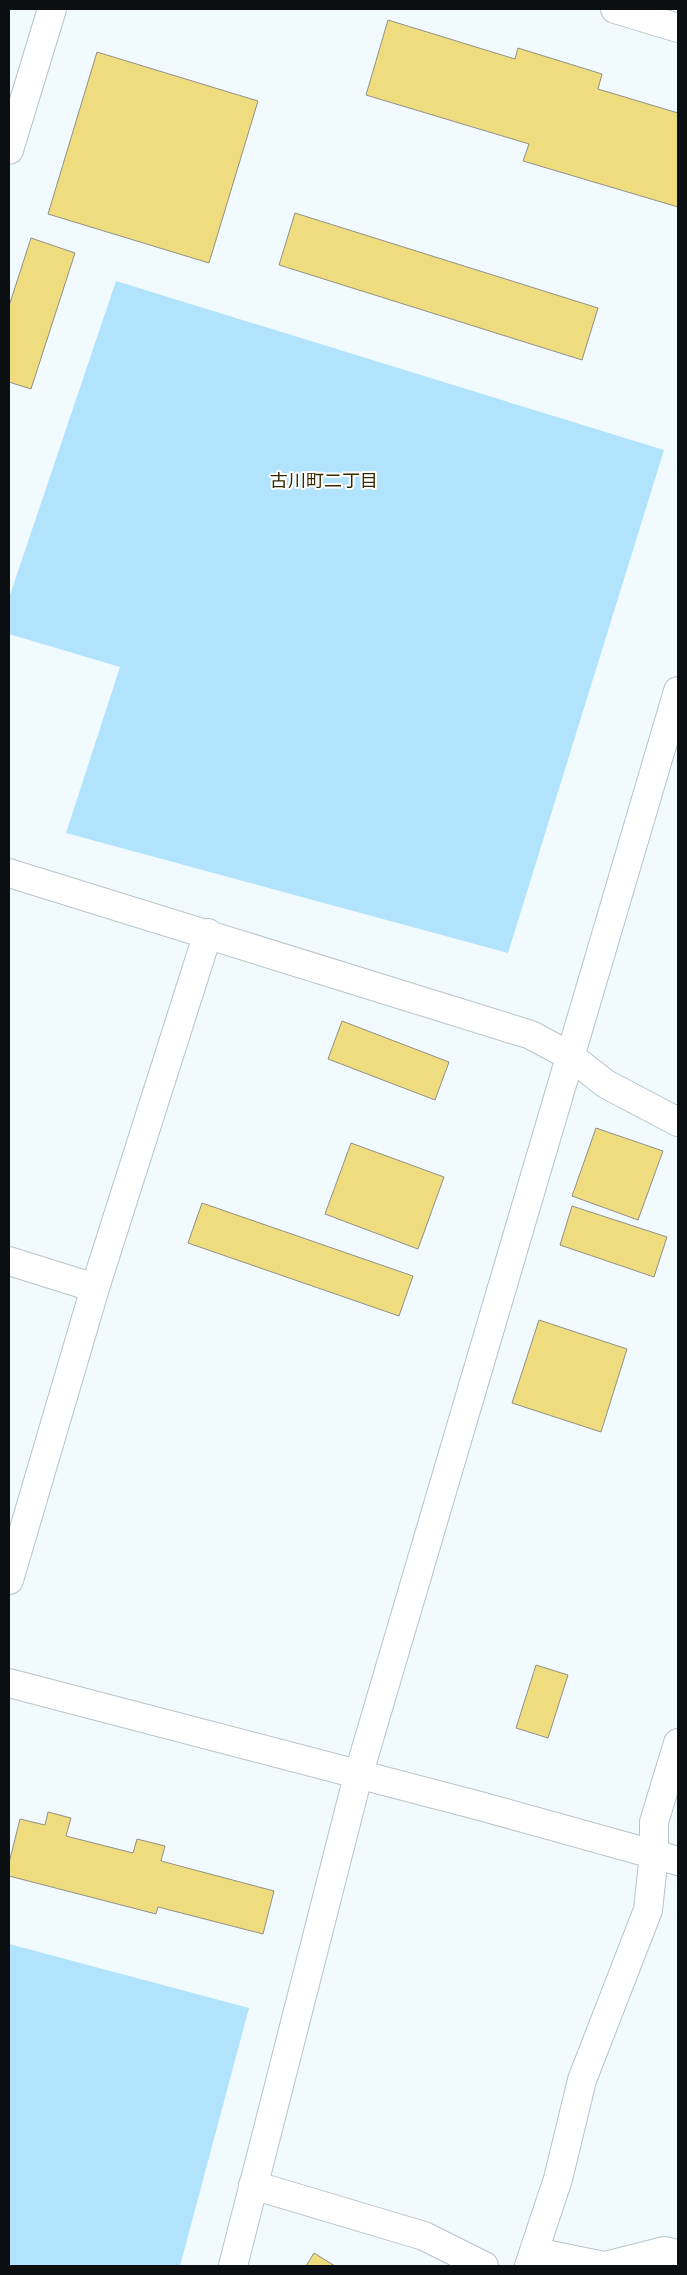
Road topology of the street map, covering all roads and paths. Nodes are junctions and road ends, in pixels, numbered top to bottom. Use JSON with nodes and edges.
{"nodes":[{"id":1,"x":52,"y":9,"type":"edge"},
{"id":2,"x":615,"y":9,"type":"edge"},
{"id":3,"x":678,"y":28,"type":"edge"},
{"id":4,"x":9,"y":150,"type":"edge"},
{"id":5,"x":678,"y":691,"type":"edge"},
{"id":6,"x":9,"y":873,"type":"edge"},
{"id":7,"x":208,"y":933,"type":"junction"},
{"id":8,"x":570,"y":1056,"type":"junction"},
{"id":9,"x":678,"y":1122,"type":"edge"},
{"id":10,"x":9,"y":1261,"type":"edge"},
{"id":11,"x":95,"y":1288,"type":"junction"},
{"id":12,"x":9,"y":1580,"type":"edge"},
{"id":13,"x":9,"y":1683,"type":"edge"},
{"id":14,"x":678,"y":1742,"type":"edge"},
{"id":15,"x":358,"y":1776,"type":"junction"},
{"id":16,"x":666,"y":1858,"type":"edge"},
{"id":17,"x":253,"y":2185,"type":"junction"},
{"id":18,"x":678,"y":2254,"type":"edge"},
{"id":19,"x":532,"y":2259,"type":"edge"},
{"id":20,"x":233,"y":2266,"type":"edge"},
{"id":21,"x":484,"y":2266,"type":"edge"},
{"id":22,"x":604,"y":2266,"type":"edge"}],
"edges":[{"from":1,"to":4,"type":"street"},
{"from":2,"to":3,"type":"street"},
{"from":5,"to":8,"type":"street"},
{"from":6,"to":7,"type":"street"},
{"from":7,"to":8,"type":"street"},
{"from":7,"to":11,"type":"street"},
{"from":8,"to":9,"type":"street"},
{"from":8,"to":15,"type":"street"},
{"from":10,"to":11,"type":"street"},
{"from":11,"to":12,"type":"street"},
{"from":13,"to":15,"type":"street"},
{"from":14,"to":16,"type":"street"},
{"from":15,"to":16,"type":"street"},
{"from":15,"to":17,"type":"street"},
{"from":16,"to":19,"type":"street"},
{"from":17,"to":20,"type":"street"},
{"from":17,"to":21,"type":"street"},
{"from":18,"to":22,"type":"street"},
{"from":19,"to":22,"type":"street"}]}
